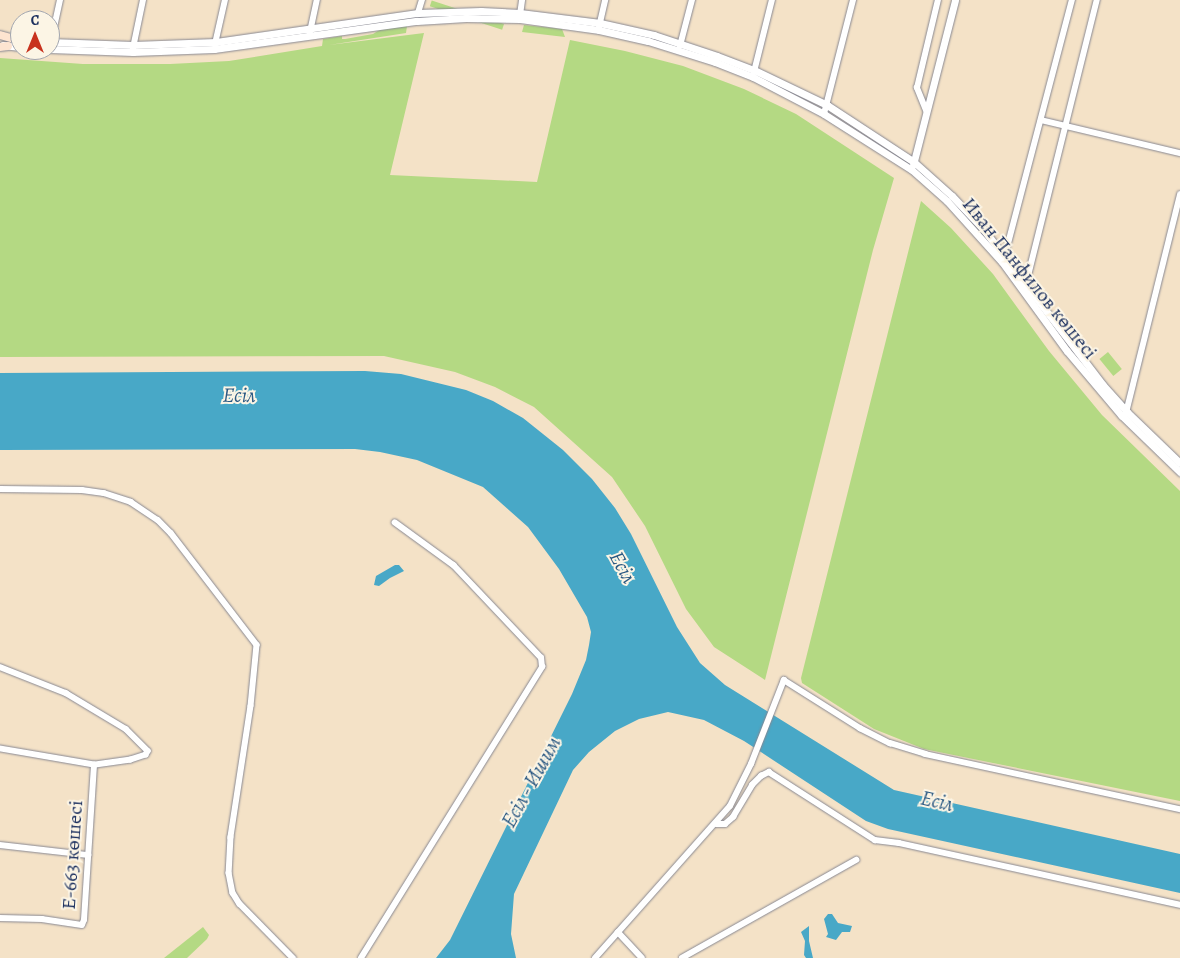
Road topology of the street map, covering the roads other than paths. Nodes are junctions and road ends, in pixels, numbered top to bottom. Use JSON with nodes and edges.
{"nodes":[{"id":1,"x":143,"y":0,"type":"edge"},
{"id":2,"x":226,"y":0,"type":"edge"},
{"id":3,"x":318,"y":0,"type":"edge"},
{"id":4,"x":422,"y":0,"type":"edge"},
{"id":5,"x":522,"y":0,"type":"edge"},
{"id":6,"x":605,"y":0,"type":"edge"},
{"id":7,"x":692,"y":0,"type":"edge"},
{"id":8,"x":772,"y":0,"type":"edge"},
{"id":9,"x":853,"y":0,"type":"edge"},
{"id":10,"x":938,"y":0,"type":"edge"},
{"id":11,"x":955,"y":0,"type":"edge"},
{"id":12,"x":1072,"y":0,"type":"edge"},
{"id":13,"x":1097,"y":0,"type":"edge"},
{"id":14,"x":418,"y":13,"type":"junction"},
{"id":15,"x":520,"y":16,"type":"junction"},
{"id":16,"x":599,"y":27,"type":"junction"},
{"id":17,"x":310,"y":33,"type":"junction"},
{"id":18,"x":60,"y":45,"type":"edge"},
{"id":19,"x":215,"y":46,"type":"junction"},
{"id":20,"x":680,"y":46,"type":"junction"},
{"id":21,"x":133,"y":49,"type":"junction"},
{"id":22,"x":753,"y":73,"type":"junction"},
{"id":23,"x":827,"y":105,"type":"junction"},
{"id":24,"x":927,"y":113,"type":"junction"},
{"id":25,"x":824,"y":114,"type":"junction"},
{"id":26,"x":1041,"y":120,"type":"junction"},
{"id":27,"x":1064,"y":125,"type":"junction"},
{"id":28,"x":1180,"y":152,"type":"edge"},
{"id":29,"x":914,"y":162,"type":"junction"},
{"id":30,"x":912,"y":170,"type":"junction"},
{"id":31,"x":1180,"y":195,"type":"edge"},
{"id":32,"x":1004,"y":260,"type":"junction"},
{"id":33,"x":1025,"y":289,"type":"junction"},
{"id":34,"x":1125,"y":414,"type":"junction"},
{"id":35,"x":1180,"y":463,"type":"edge"},
{"id":36,"x":1180,"y":472,"type":"edge"},
{"id":37,"x":0,"y":489,"type":"edge"},
{"id":38,"x":395,"y":523,"type":"dead end"},
{"id":39,"x":0,"y":667,"type":"edge"},
{"id":40,"x":0,"y":749,"type":"edge"},
{"id":41,"x":94,"y":765,"type":"junction"},
{"id":42,"x":1180,"y":809,"type":"edge"},
{"id":43,"x":716,"y":824,"type":"junction"},
{"id":44,"x":0,"y":845,"type":"edge"},
{"id":45,"x":88,"y":855,"type":"junction"},
{"id":46,"x":856,"y":860,"type":"dead end"},
{"id":47,"x":1180,"y":905,"type":"edge"},
{"id":48,"x":0,"y":918,"type":"edge"},
{"id":49,"x":618,"y":932,"type":"junction"},
{"id":50,"x":293,"y":958,"type":"edge"},
{"id":51,"x":361,"y":958,"type":"edge"},
{"id":52,"x":594,"y":958,"type":"edge"},
{"id":53,"x":642,"y":958,"type":"edge"},
{"id":54,"x":682,"y":958,"type":"edge"}],
"edges":[{"from":1,"to":21,"type":"street"},
{"from":2,"to":19,"type":"street"},
{"from":3,"to":17,"type":"street"},
{"from":4,"to":14,"type":"street"},
{"from":5,"to":15,"type":"street"},
{"from":6,"to":16,"type":"street"},
{"from":7,"to":20,"type":"street"},
{"from":8,"to":22,"type":"street"},
{"from":9,"to":23,"type":"street"},
{"from":10,"to":24,"type":"street"},
{"from":11,"to":24,"type":"street"},
{"from":12,"to":26,"type":"street"},
{"from":13,"to":27,"type":"street"},
{"from":14,"to":15,"type":"street","name":"Иван Панфилов көшесі"},
{"from":14,"to":17,"type":"street","name":"Иван Панфилов көшесі"},
{"from":15,"to":16,"type":"street","name":"Иван Панфилов көшесі"},
{"from":15,"to":17,"type":"street","name":"Иван Панфилов көшесі"},
{"from":16,"to":20,"type":"street","name":"Иван Панфилов көшесі"},
{"from":17,"to":19,"type":"street","name":"Иван Панфилов көшесі"},
{"from":18,"to":21,"type":"street","name":"Иван Панфилов көшесі"},
{"from":19,"to":21,"type":"street","name":"Иван Панфилов көшесі"},
{"from":20,"to":22,"type":"street","name":"Иван Панфилов көшесі"},
{"from":22,"to":23,"type":"street","name":"Иван Панфилов көшесі"},
{"from":22,"to":25,"type":"street","name":"Иван Панфилов көшесі"},
{"from":23,"to":25,"type":"street"},
{"from":23,"to":29,"type":"street","name":"Иван Панфилов көшесі"},
{"from":24,"to":29,"type":"street"},
{"from":25,"to":30,"type":"street","name":"Иван Панфилов көшесі"},
{"from":26,"to":27,"type":"street"},
{"from":26,"to":32,"type":"street"},
{"from":27,"to":28,"type":"street"},
{"from":27,"to":33,"type":"street"},
{"from":29,"to":30,"type":"street"},
{"from":29,"to":32,"type":"street","name":"Иван Панфилов көшесі"},
{"from":30,"to":32,"type":"street","name":"Иван Панфилов көшесі"},
{"from":31,"to":34,"type":"street"},
{"from":32,"to":33,"type":"street","name":"Иван Панфилов көшесі"},
{"from":33,"to":34,"type":"street","name":"Иван Панфилов көшесі"},
{"from":34,"to":35,"type":"street","name":"Иван Панфилов көшесі"},
{"from":34,"to":36,"type":"street","name":"Иван Панфилов көшесі"},
{"from":37,"to":50,"type":"street"},
{"from":38,"to":51,"type":"street"},
{"from":39,"to":41,"type":"street"},
{"from":40,"to":41,"type":"street"},
{"from":41,"to":45,"type":"street","name":"Е-663 көшесі"},
{"from":42,"to":43,"type":"street"},
{"from":43,"to":47,"type":"street"},
{"from":43,"to":49,"type":"street"},
{"from":44,"to":45,"type":"street"},
{"from":45,"to":48,"type":"street","name":"Е-663 көшесі"},
{"from":46,"to":54,"type":"street"},
{"from":49,"to":52,"type":"street"},
{"from":49,"to":53,"type":"street"}]}
